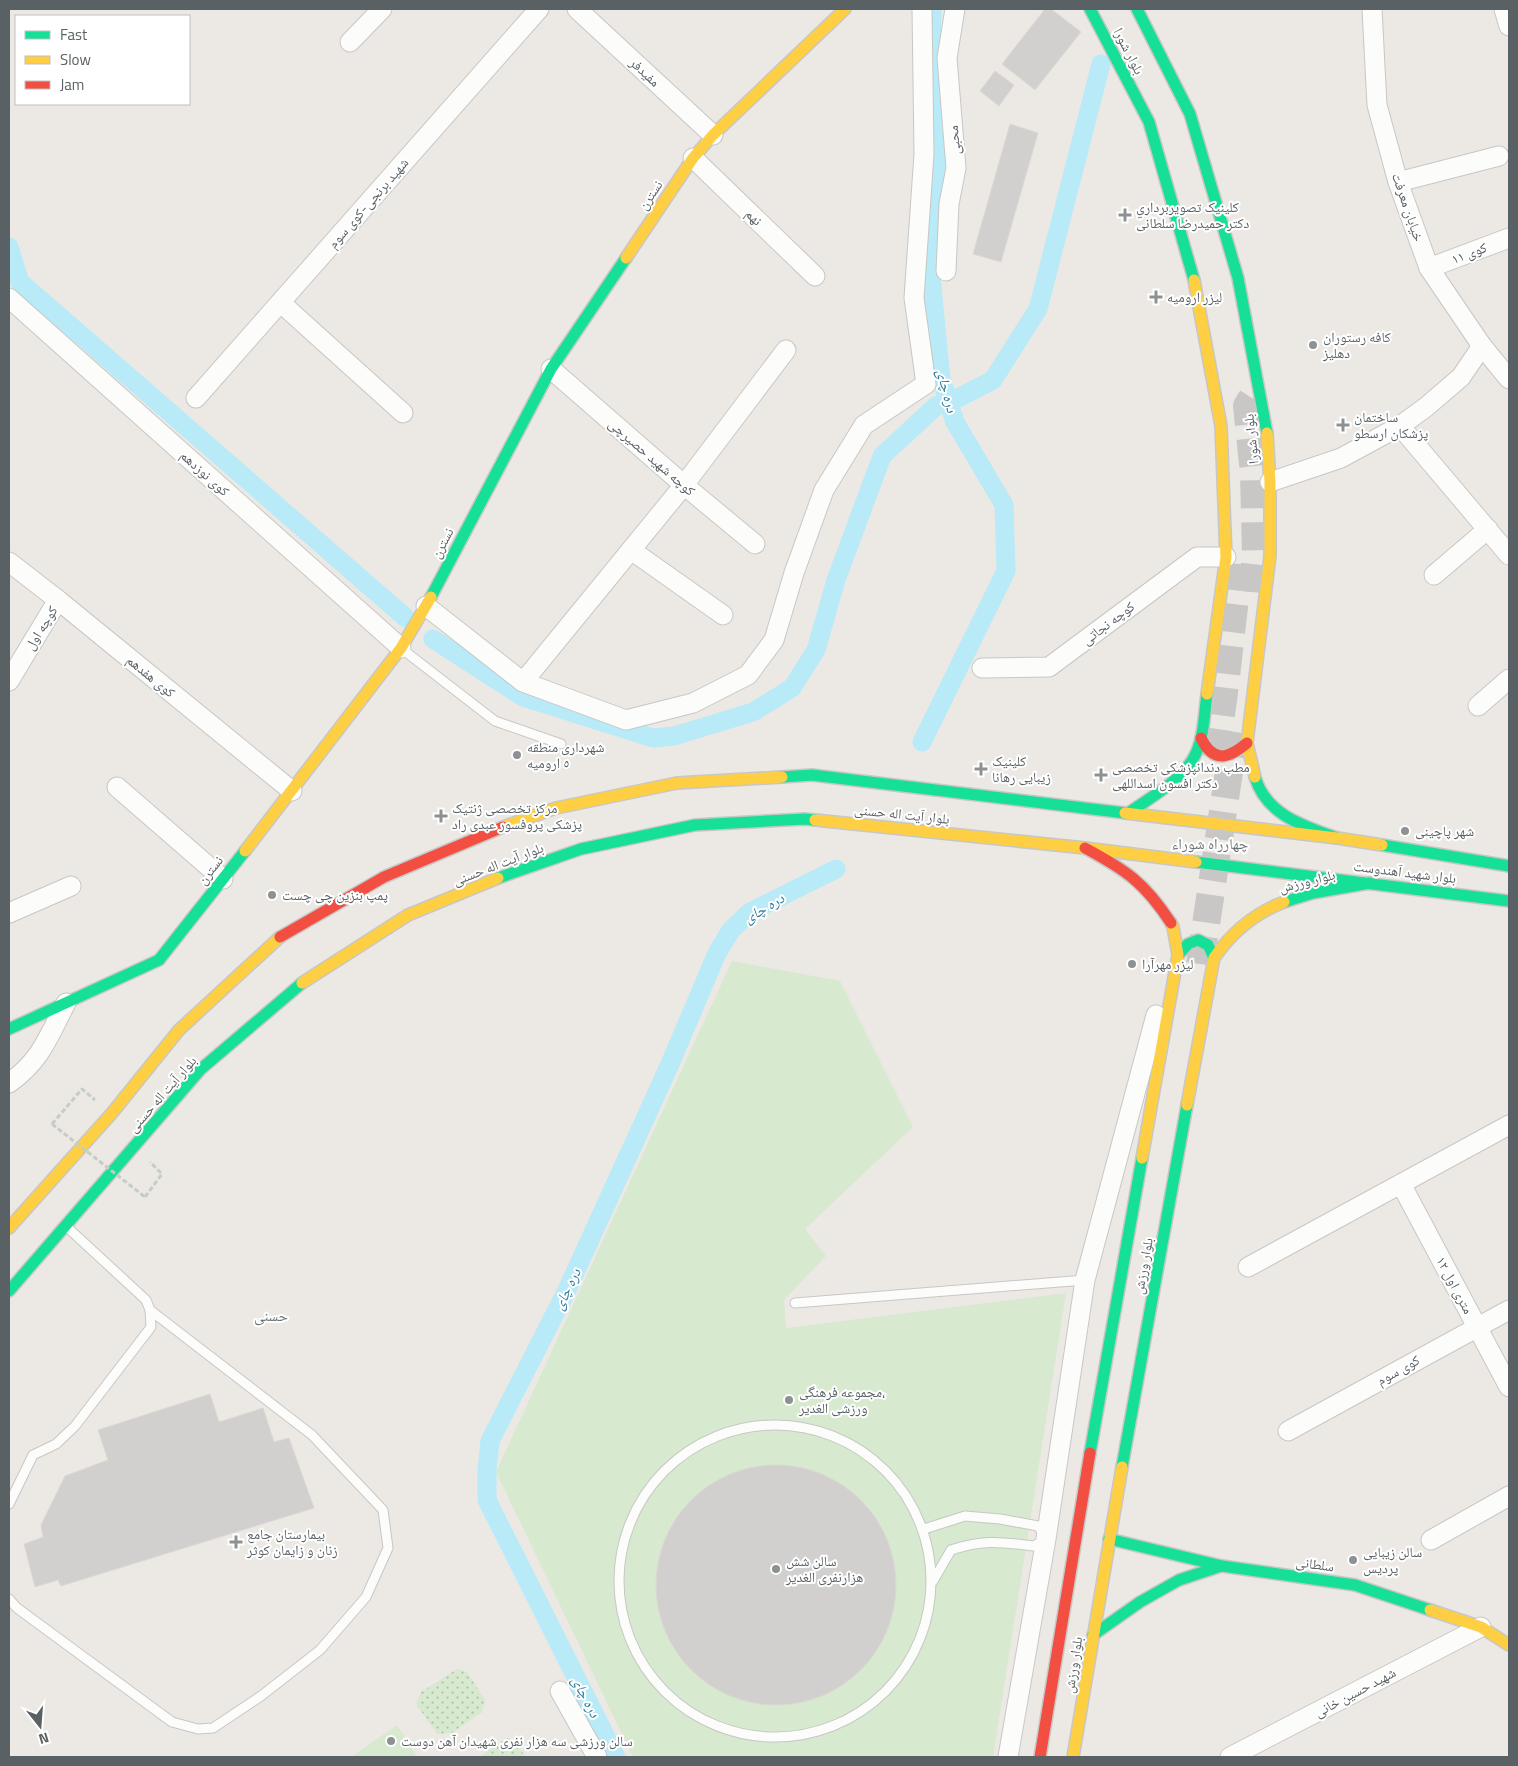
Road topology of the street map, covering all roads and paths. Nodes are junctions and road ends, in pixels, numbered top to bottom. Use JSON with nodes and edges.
{"nodes":[{"id":1,"x":382,"y":9,"type":"edge"},
{"id":2,"x":539,"y":9,"type":"edge"},
{"id":3,"x":577,"y":9,"type":"edge"},
{"id":4,"x":845,"y":9,"type":"edge"},
{"id":5,"x":922,"y":9,"type":"edge"},
{"id":6,"x":955,"y":9,"type":"edge"},
{"id":7,"x":1090,"y":9,"type":"edge"},
{"id":8,"x":1137,"y":9,"type":"edge"},
{"id":9,"x":1372,"y":9,"type":"edge"},
{"id":10,"x":1504,"y":9,"type":"edge"},
{"id":11,"x":1509,"y":26,"type":"edge"},
{"id":12,"x":350,"y":42,"type":"dead end"},
{"id":13,"x":712,"y":135,"type":"junction"},
{"id":14,"x":1499,"y":156,"type":"dead end"},
{"id":15,"x":693,"y":158,"type":"junction"},
{"id":16,"x":1398,"y":182,"type":"junction"},
{"id":17,"x":1509,"y":238,"type":"edge"},
{"id":18,"x":1428,"y":268,"type":"junction"},
{"id":19,"x":946,"y":271,"type":"dead end"},
{"id":20,"x":815,"y":276,"type":"dead end"},
{"id":21,"x":9,"y":298,"type":"edge"},
{"id":22,"x":281,"y":302,"type":"junction"},
{"id":23,"x":1482,"y":346,"type":"junction"},
{"id":24,"x":786,"y":350,"type":"dead end"},
{"id":25,"x":551,"y":369,"type":"junction"},
{"id":26,"x":1507,"y":372,"type":"edge"},
{"id":27,"x":196,"y":398,"type":"dead end"},
{"id":28,"x":403,"y":413,"type":"dead end"},
{"id":29,"x":1400,"y":426,"type":"junction"},
{"id":30,"x":1270,"y":482,"type":"junction"},
{"id":31,"x":684,"y":485,"type":"junction"},
{"id":32,"x":1488,"y":529,"type":"junction"},
{"id":33,"x":755,"y":544,"type":"dead end"},
{"id":34,"x":631,"y":550,"type":"junction"},
{"id":35,"x":1509,"y":555,"type":"edge"},
{"id":36,"x":1226,"y":557,"type":"junction"},
{"id":37,"x":9,"y":562,"type":"edge"},
{"id":38,"x":1434,"y":575,"type":"dead end"},
{"id":39,"x":58,"y":600,"type":"junction"},
{"id":40,"x":426,"y":606,"type":"junction"},
{"id":41,"x":723,"y":616,"type":"dead end"},
{"id":42,"x":401,"y":648,"type":"junction"},
{"id":43,"x":982,"y":668,"type":"dead end"},
{"id":44,"x":1509,"y":679,"type":"edge"},
{"id":45,"x":9,"y":681,"type":"edge"},
{"id":46,"x":523,"y":682,"type":"junction"},
{"id":47,"x":1478,"y":706,"type":"dead end"},
{"id":48,"x":1201,"y":738,"type":"junction"},
{"id":49,"x":1247,"y":743,"type":"junction"},
{"id":50,"x":561,"y":744,"type":"dead end"},
{"id":51,"x":117,"y":787,"type":"dead end"},
{"id":52,"x":292,"y":791,"type":"junction"},
{"id":53,"x":1130,"y":812,"type":"junction"},
{"id":54,"x":1174,"y":818,"type":"junction"},
{"id":55,"x":1214,"y":822,"type":"joint"},
{"id":56,"x":1172,"y":834,"type":"dead end"},
{"id":57,"x":1336,"y":838,"type":"junction"},
{"id":58,"x":1085,"y":848,"type":"junction"},
{"id":59,"x":1208,"y":864,"type":"joint"},
{"id":60,"x":1509,"y":866,"type":"edge"},
{"id":61,"x":223,"y":878,"type":"junction"},
{"id":62,"x":1370,"y":883,"type":"junction"},
{"id":63,"x":71,"y":886,"type":"dead end"},
{"id":64,"x":1509,"y":901,"type":"edge"},
{"id":65,"x":9,"y":913,"type":"edge"},
{"id":66,"x":1178,"y":955,"type":"junction"},
{"id":67,"x":1214,"y":958,"type":"junction"},
{"id":68,"x":1172,"y":996,"type":"junction"},
{"id":69,"x":66,"y":1003,"type":"junction"},
{"id":70,"x":9,"y":1029,"type":"edge"},
{"id":71,"x":9,"y":1083,"type":"edge"},
{"id":72,"x":82,"y":1089,"type":"dead end"},
{"id":73,"x":1509,"y":1125,"type":"edge"},
{"id":74,"x":162,"y":1174,"type":"dead end"},
{"id":75,"x":1401,"y":1184,"type":"junction"},
{"id":76,"x":66,"y":1226,"type":"junction"},
{"id":77,"x":9,"y":1228,"type":"edge"},
{"id":78,"x":1248,"y":1267,"type":"dead end"},
{"id":79,"x":1085,"y":1280,"type":"junction"},
{"id":80,"x":9,"y":1291,"type":"edge"},
{"id":81,"x":795,"y":1303,"type":"dead end"},
{"id":82,"x":150,"y":1310,"type":"junction"},
{"id":83,"x":1509,"y":1310,"type":"edge"},
{"id":84,"x":1478,"y":1327,"type":"junction"},
{"id":85,"x":1509,"y":1386,"type":"edge"},
{"id":86,"x":1288,"y":1431,"type":"dead end"},
{"id":87,"x":1509,"y":1496,"type":"edge"},
{"id":88,"x":9,"y":1504,"type":"edge"},
{"id":89,"x":924,"y":1529,"type":"junction"},
{"id":90,"x":1075,"y":1535,"type":"junction"},
{"id":91,"x":1046,"y":1539,"type":"junction"},
{"id":92,"x":1109,"y":1539,"type":"junction"},
{"id":93,"x":1431,"y":1540,"type":"dead end"},
{"id":94,"x":1222,"y":1566,"type":"junction"},
{"id":95,"x":933,"y":1581,"type":"junction"},
{"id":96,"x":9,"y":1600,"type":"edge"},
{"id":97,"x":1481,"y":1626,"type":"junction"},
{"id":98,"x":1093,"y":1635,"type":"junction"},
{"id":99,"x":1509,"y":1645,"type":"edge"},
{"id":100,"x":560,"y":1691,"type":"dead end"},
{"id":101,"x":597,"y":1757,"type":"edge"},
{"id":102,"x":1008,"y":1757,"type":"edge"},
{"id":103,"x":1040,"y":1757,"type":"edge"},
{"id":104,"x":1073,"y":1757,"type":"edge"},
{"id":105,"x":1230,"y":1757,"type":"edge"}],
"edges":[{"from":1,"to":12,"type":"street"},
{"from":2,"to":22,"type":"street","name":"شهید برنجی-کوی سوم"},
{"from":3,"to":13,"type":"street","name":"مفیدفر"},
{"from":4,"to":13,"type":"main road","name":"نسترن"},
{"from":5,"to":46,"type":"street"},
{"from":6,"to":19,"type":"street","name":"محبی"},
{"from":7,"to":36,"type":"main road","name":"بلوار شورا"},
{"from":8,"to":30,"type":"main road","name":"بلوار شورا"},
{"from":9,"to":16,"type":"street","name":"خیابان معرفت"},
{"from":10,"to":11,"type":"street"},
{"from":13,"to":15,"type":"main road","name":"نسترن"},
{"from":14,"to":16,"type":"street"},
{"from":15,"to":20,"type":"street","name":"نهم"},
{"from":15,"to":25,"type":"main road","name":"نسترن"},
{"from":16,"to":18,"type":"street","name":"خیابان معرفت"},
{"from":17,"to":18,"type":"street","name":"کوی ۱۱"},
{"from":18,"to":23,"type":"street","name":"خیابان معرفت"},
{"from":21,"to":42,"type":"street","name":"کوی نوزدهم"},
{"from":22,"to":27,"type":"street","name":"شهید برنجی-کوی سوم"},
{"from":22,"to":28,"type":"street"},
{"from":23,"to":26,"type":"street","name":"خیابان معرفت"},
{"from":23,"to":29,"type":"street"},
{"from":24,"to":31,"type":"street"},
{"from":25,"to":31,"type":"street","name":"کوچه شهید حصیرچی"},
{"from":25,"to":40,"type":"main road","name":"نسترن"},
{"from":29,"to":30,"type":"street"},
{"from":29,"to":32,"type":"street"},
{"from":30,"to":49,"type":"main road","name":"بلوار شورا"},
{"from":31,"to":33,"type":"street","name":"کوچه شهید حصیرچی"},
{"from":31,"to":34,"type":"street"},
{"from":32,"to":35,"type":"street"},
{"from":32,"to":38,"type":"street"},
{"from":34,"to":41,"type":"street"},
{"from":34,"to":46,"type":"street"},
{"from":36,"to":43,"type":"street","name":"کوچه نجاتی"},
{"from":36,"to":48,"type":"main road","name":"بلوار شورا"},
{"from":37,"to":39,"type":"street","name":"کوی هفدهم"},
{"from":39,"to":45,"type":"street","name":"کوچه اول"},
{"from":39,"to":52,"type":"street","name":"کوی هفدهم"},
{"from":40,"to":42,"type":"main road","name":"نسترن"},
{"from":40,"to":46,"type":"street"},
{"from":42,"to":50,"type":"lane"},
{"from":42,"to":52,"type":"main road","name":"نسترن"},
{"from":44,"to":47,"type":"street"},
{"from":48,"to":49,"type":"main road"},
{"from":48,"to":53,"type":"main road","name":"بلوار شورا"},
{"from":49,"to":57,"type":"main road","name":"بلوار شورا"},
{"from":51,"to":61,"type":"street"},
{"from":52,"to":61,"type":"main road","name":"نسترن"},
{"from":53,"to":54,"type":"main road","name":"بلوار آیت اله حسنی"},
{"from":53,"to":77,"type":"main road","name":"بلوار آیت اله حسنی"},
{"from":54,"to":55,"type":"main road","name":"بلوار آیت اله حسنی"},
{"from":54,"to":56,"type":"main road"},
{"from":55,"to":57,"type":"main road","name":"بلوار شهید آهندوست"},
{"from":57,"to":60,"type":"main road","name":"بلوار شهید آهندوست"},
{"from":58,"to":59,"type":"main road","name":"بلوار آیت اله حسنی"},
{"from":58,"to":66,"type":"main road","name":"بلوار ورزش"},
{"from":58,"to":76,"type":"main road","name":"بلوار آیت اله حسنی"},
{"from":59,"to":62,"type":"main road","name":"بلوار شهید آهندوست"},
{"from":61,"to":69,"type":"main road","name":"نسترن"},
{"from":62,"to":64,"type":"main road","name":"بلوار شهید آهندوست"},
{"from":62,"to":67,"type":"main road","name":"بلوار ورزش"},
{"from":63,"to":65,"type":"street"},
{"from":66,"to":67,"type":"main road"},
{"from":66,"to":68,"type":"main road","name":"بلوار ورزش"},
{"from":67,"to":92,"type":"main road","name":"بلوار ورزش"},
{"from":68,"to":79,"type":"street"},
{"from":68,"to":90,"type":"main road","name":"بلوار ورزش"},
{"from":69,"to":70,"type":"main road","name":"نسترن"},
{"from":69,"to":71,"type":"street"},
{"from":72,"to":74,"type":"path","bridge":true},
{"from":73,"to":75,"type":"street"},
{"from":75,"to":78,"type":"street"},
{"from":75,"to":84,"type":"street","name":"۱۲ متری اول"},
{"from":76,"to":80,"type":"main road","name":"بلوار آیت اله حسنی"},
{"from":76,"to":82,"type":"lane"},
{"from":79,"to":81,"type":"lane"},
{"from":79,"to":91,"type":"street"},
{"from":82,"to":88,"type":"lane"},
{"from":82,"to":96,"type":"lane"},
{"from":83,"to":84,"type":"street","name":"کوی سوم"},
{"from":84,"to":85,"type":"street","name":"۱۲ متری اول"},
{"from":84,"to":86,"type":"street","name":"کوی سوم"},
{"from":87,"to":93,"type":"street"},
{"from":89,"to":91,"type":"lane"},
{"from":89,"to":95,"type":"lane"},
{"from":89,"to":95,"type":"lane"},
{"from":90,"to":91,"type":"street"},
{"from":90,"to":103,"type":"main road","name":"بلوار ورزش"},
{"from":91,"to":95,"type":"lane"},
{"from":91,"to":102,"type":"street"},
{"from":92,"to":94,"type":"main road","name":"سلطانی"},
{"from":92,"to":98,"type":"main road","name":"بلوار ورزش"},
{"from":94,"to":97,"type":"main road","name":"سلطانی"},
{"from":94,"to":98,"type":"main road"},
{"from":97,"to":99,"type":"main road","name":"سلطانی"},
{"from":97,"to":105,"type":"street","name":"شهید حسین خانی"},
{"from":98,"to":104,"type":"main road","name":"بلوار ورزش"},
{"from":100,"to":101,"type":"street"}]}
